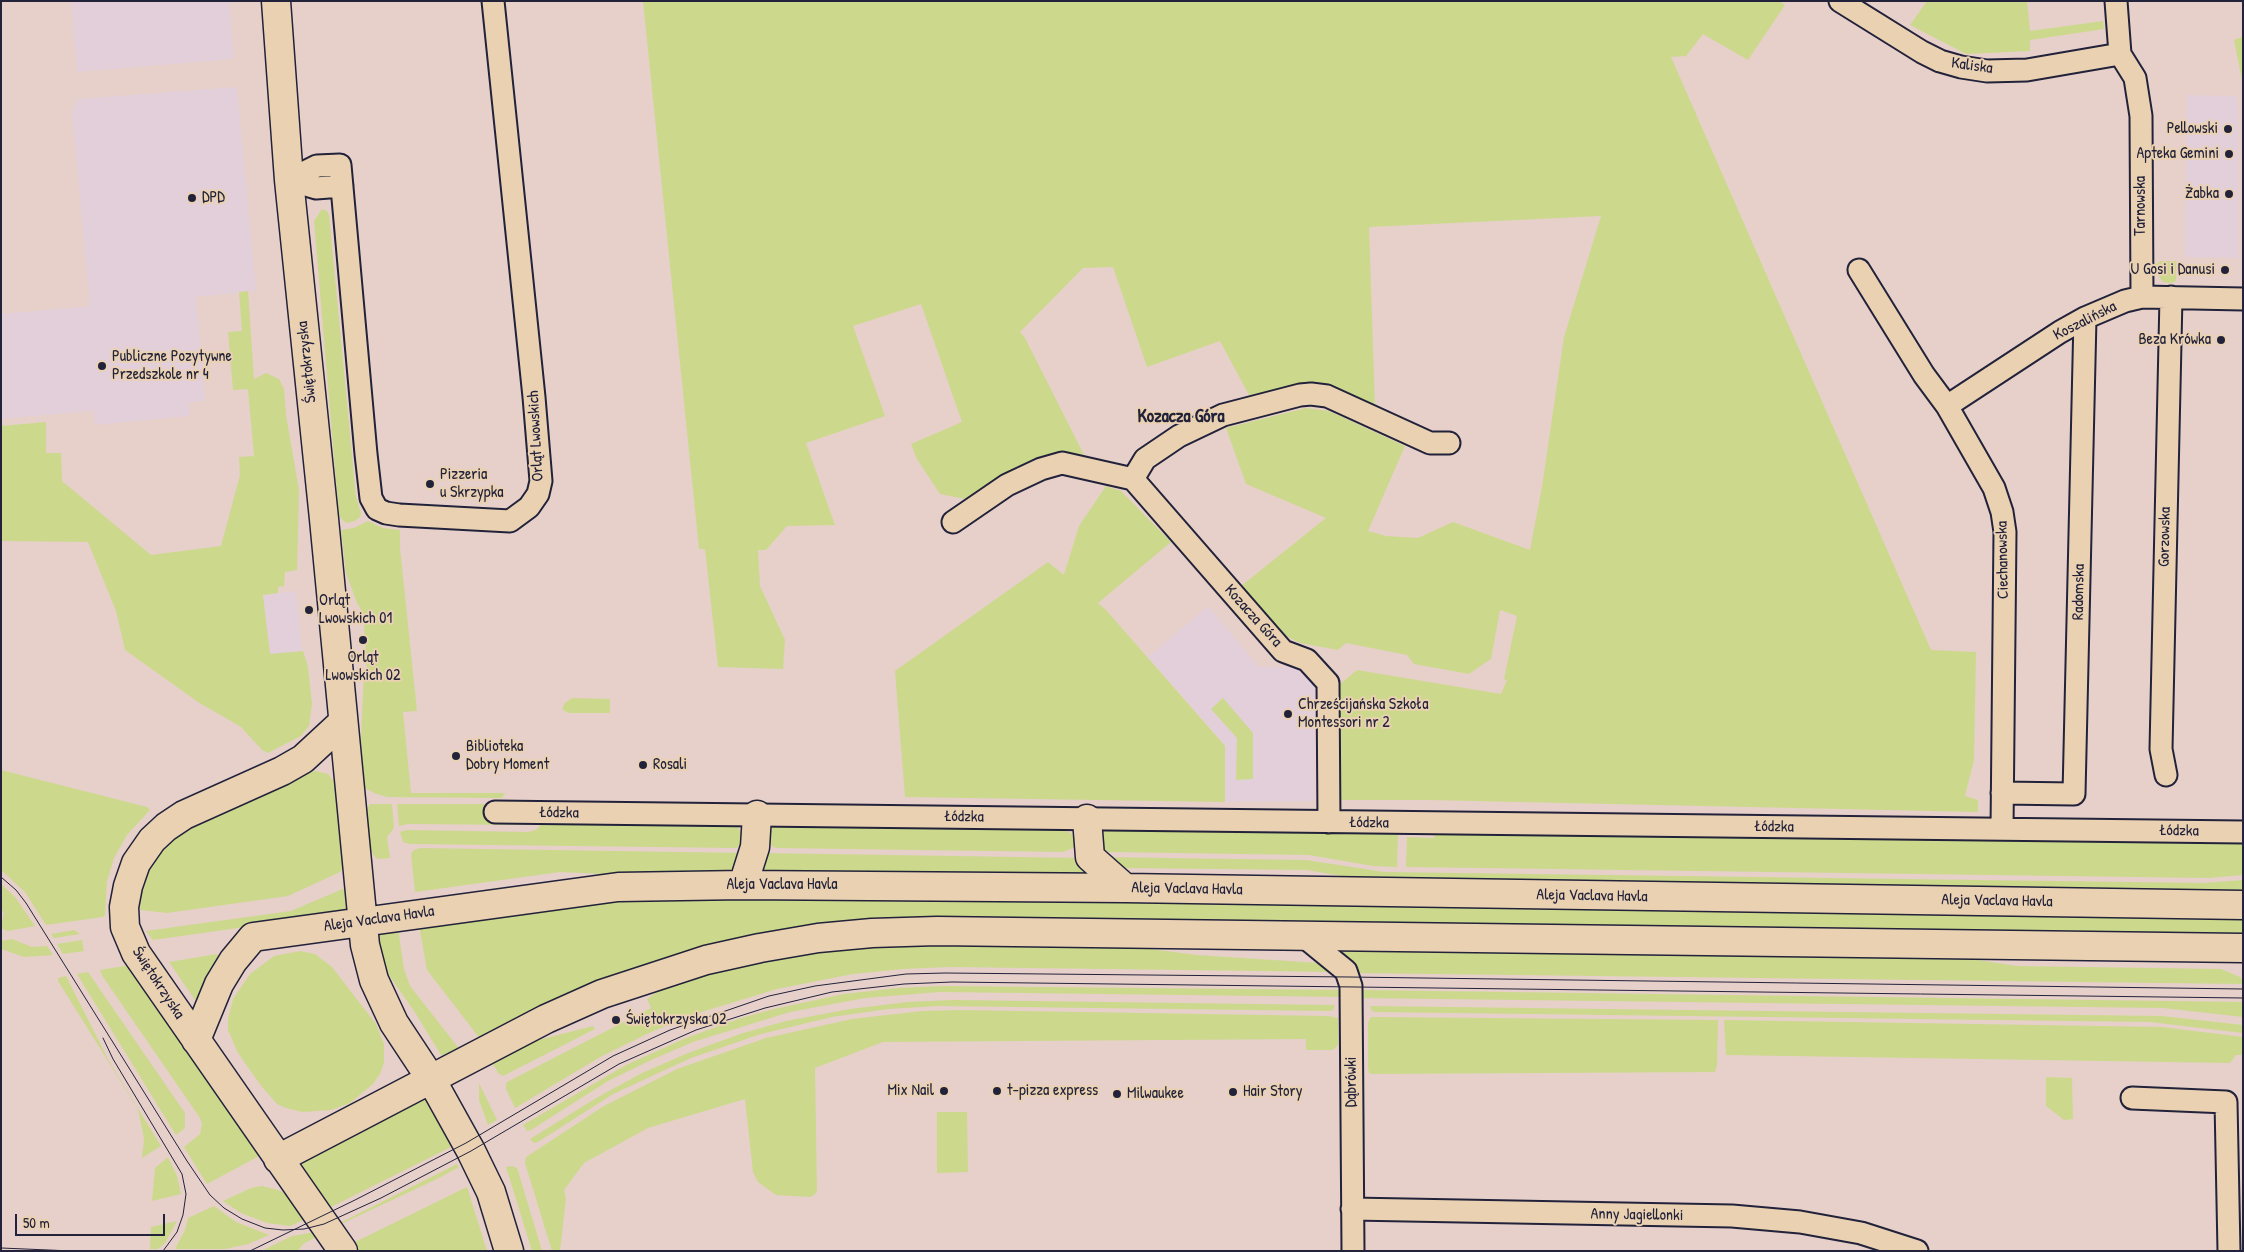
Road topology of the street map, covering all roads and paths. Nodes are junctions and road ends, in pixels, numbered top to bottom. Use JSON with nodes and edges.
{"nodes":[{"id":1,"x":276,"y":1,"type":"edge"},
{"id":2,"x":493,"y":1,"type":"edge"},
{"id":3,"x":1840,"y":1,"type":"edge"},
{"id":4,"x":2116,"y":1,"type":"edge"},
{"id":5,"x":2120,"y":54,"type":"junction"},
{"id":6,"x":289,"y":180,"type":"junction"},
{"id":7,"x":342,"y":186,"type":"junction"},
{"id":8,"x":1859,"y":270,"type":"dead end"},
{"id":9,"x":2142,"y":297,"type":"junction"},
{"id":10,"x":2171,"y":297,"type":"junction"},
{"id":11,"x":2243,"y":298,"type":"edge"},
{"id":12,"x":2085,"y":318,"type":"junction"},
{"id":13,"x":1947,"y":406,"type":"junction"},
{"id":14,"x":1450,"y":443,"type":"dead end"},
{"id":15,"x":1132,"y":480,"type":"junction"},
{"id":16,"x":953,"y":522,"type":"dead end"},
{"id":17,"x":343,"y":722,"type":"junction"},
{"id":18,"x":303,"y":759,"type":"junction"},
{"id":19,"x":347,"y":768,"type":"junction"},
{"id":20,"x":2166,"y":775,"type":"dead end"},
{"id":21,"x":2002,"y":793,"type":"junction"},
{"id":22,"x":496,"y":812,"type":"dead end"},
{"id":23,"x":757,"y":816,"type":"junction"},
{"id":24,"x":1087,"y":819,"type":"junction"},
{"id":25,"x":1329,"y":822,"type":"junction"},
{"id":26,"x":2002,"y":829,"type":"junction"},
{"id":27,"x":2243,"y":832,"type":"edge"},
{"id":28,"x":743,"y":885,"type":"junction"},
{"id":29,"x":1125,"y":888,"type":"junction"},
{"id":30,"x":2243,"y":904,"type":"edge"},
{"id":31,"x":362,"y":922,"type":"junction"},
{"id":32,"x":1302,"y":935,"type":"junction"},
{"id":33,"x":2243,"y":948,"type":"edge"},
{"id":34,"x":196,"y":1040,"type":"junction"},
{"id":35,"x":431,"y":1079,"type":"junction"},
{"id":36,"x":2132,"y":1098,"type":"dead end"},
{"id":37,"x":278,"y":1159,"type":"junction"},
{"id":38,"x":1352,"y":1209,"type":"junction"},
{"id":39,"x":343,"y":1251,"type":"edge"},
{"id":40,"x":509,"y":1251,"type":"edge"},
{"id":41,"x":1353,"y":1251,"type":"edge"},
{"id":42,"x":1917,"y":1251,"type":"edge"},
{"id":43,"x":2229,"y":1251,"type":"edge"}],
"edges":[{"from":1,"to":6,"type":"main road","name":"Świętokrzyska"},
{"from":2,"to":7,"type":"street","name":"Orląt Lwowskich"},
{"from":3,"to":5,"type":"street","name":"Kaliska"},
{"from":4,"to":5,"type":"street","name":"Tarnowska"},
{"from":5,"to":9,"type":"street","name":"Tarnowska"},
{"from":6,"to":7,"type":"street"},
{"from":6,"to":7,"type":"street","name":"Orląt Lwowskich"},
{"from":6,"to":17,"type":"main road","name":"Świętokrzyska"},
{"from":8,"to":13,"type":"street","name":"Ciechanowska"},
{"from":9,"to":10,"type":"street","name":"Koszalińska"},
{"from":9,"to":12,"type":"street","name":"Koszalińska"},
{"from":10,"to":11,"type":"street","name":"Koszalińska"},
{"from":10,"to":20,"type":"street","name":"Gorzowska"},
{"from":12,"to":13,"type":"street","name":"Koszalińska"},
{"from":12,"to":21,"type":"street","name":"Radomska"},
{"from":13,"to":21,"type":"street","name":"Ciechanowska"},
{"from":14,"to":15,"type":"street"},
{"from":15,"to":16,"type":"street"},
{"from":15,"to":25,"type":"street","name":"Kozacza Góra"},
{"from":17,"to":18,"type":"main road","name":"Świętokrzyska"},
{"from":17,"to":19,"type":"main road","name":"Świętokrzyska"},
{"from":18,"to":19,"type":"main road"},
{"from":18,"to":34,"type":"main road","name":"Świętokrzyska"},
{"from":19,"to":31,"type":"main road","name":"Świętokrzyska"},
{"from":21,"to":26,"type":"street","name":"Ciechanowska"},
{"from":22,"to":23,"type":"street","name":"Łódzka"},
{"from":23,"to":24,"type":"street","name":"Łódzka"},
{"from":23,"to":28,"type":"main road"},
{"from":24,"to":25,"type":"street","name":"Łódzka"},
{"from":24,"to":29,"type":"main road"},
{"from":25,"to":26,"type":"street","name":"Łódzka"},
{"from":26,"to":27,"type":"street","name":"Łódzka"},
{"from":28,"to":29,"type":"main road","name":"Aleja Vaclava Havla"},
{"from":28,"to":31,"type":"main road","name":"Aleja Vaclava Havla"},
{"from":29,"to":30,"type":"main road","name":"Aleja Vaclava Havla"},
{"from":31,"to":34,"type":"main road","name":"Aleja Vaclava Havla"},
{"from":31,"to":35,"type":"main road","name":"Świętokrzyska"},
{"from":32,"to":33,"type":"main road"},
{"from":32,"to":35,"type":"main road"},
{"from":32,"to":38,"type":"street","name":"Dąbrówki"},
{"from":34,"to":37,"type":"main road","name":"Świętokrzyska"},
{"from":35,"to":37,"type":"main road"},
{"from":35,"to":40,"type":"main road","name":"Świętokrzyska"},
{"from":36,"to":43,"type":"street"},
{"from":37,"to":39,"type":"main road","name":"Świętokrzyska"},
{"from":38,"to":41,"type":"street","name":"Dąbrówki"},
{"from":38,"to":42,"type":"street","name":"Anny Jagiellonki"}]}
